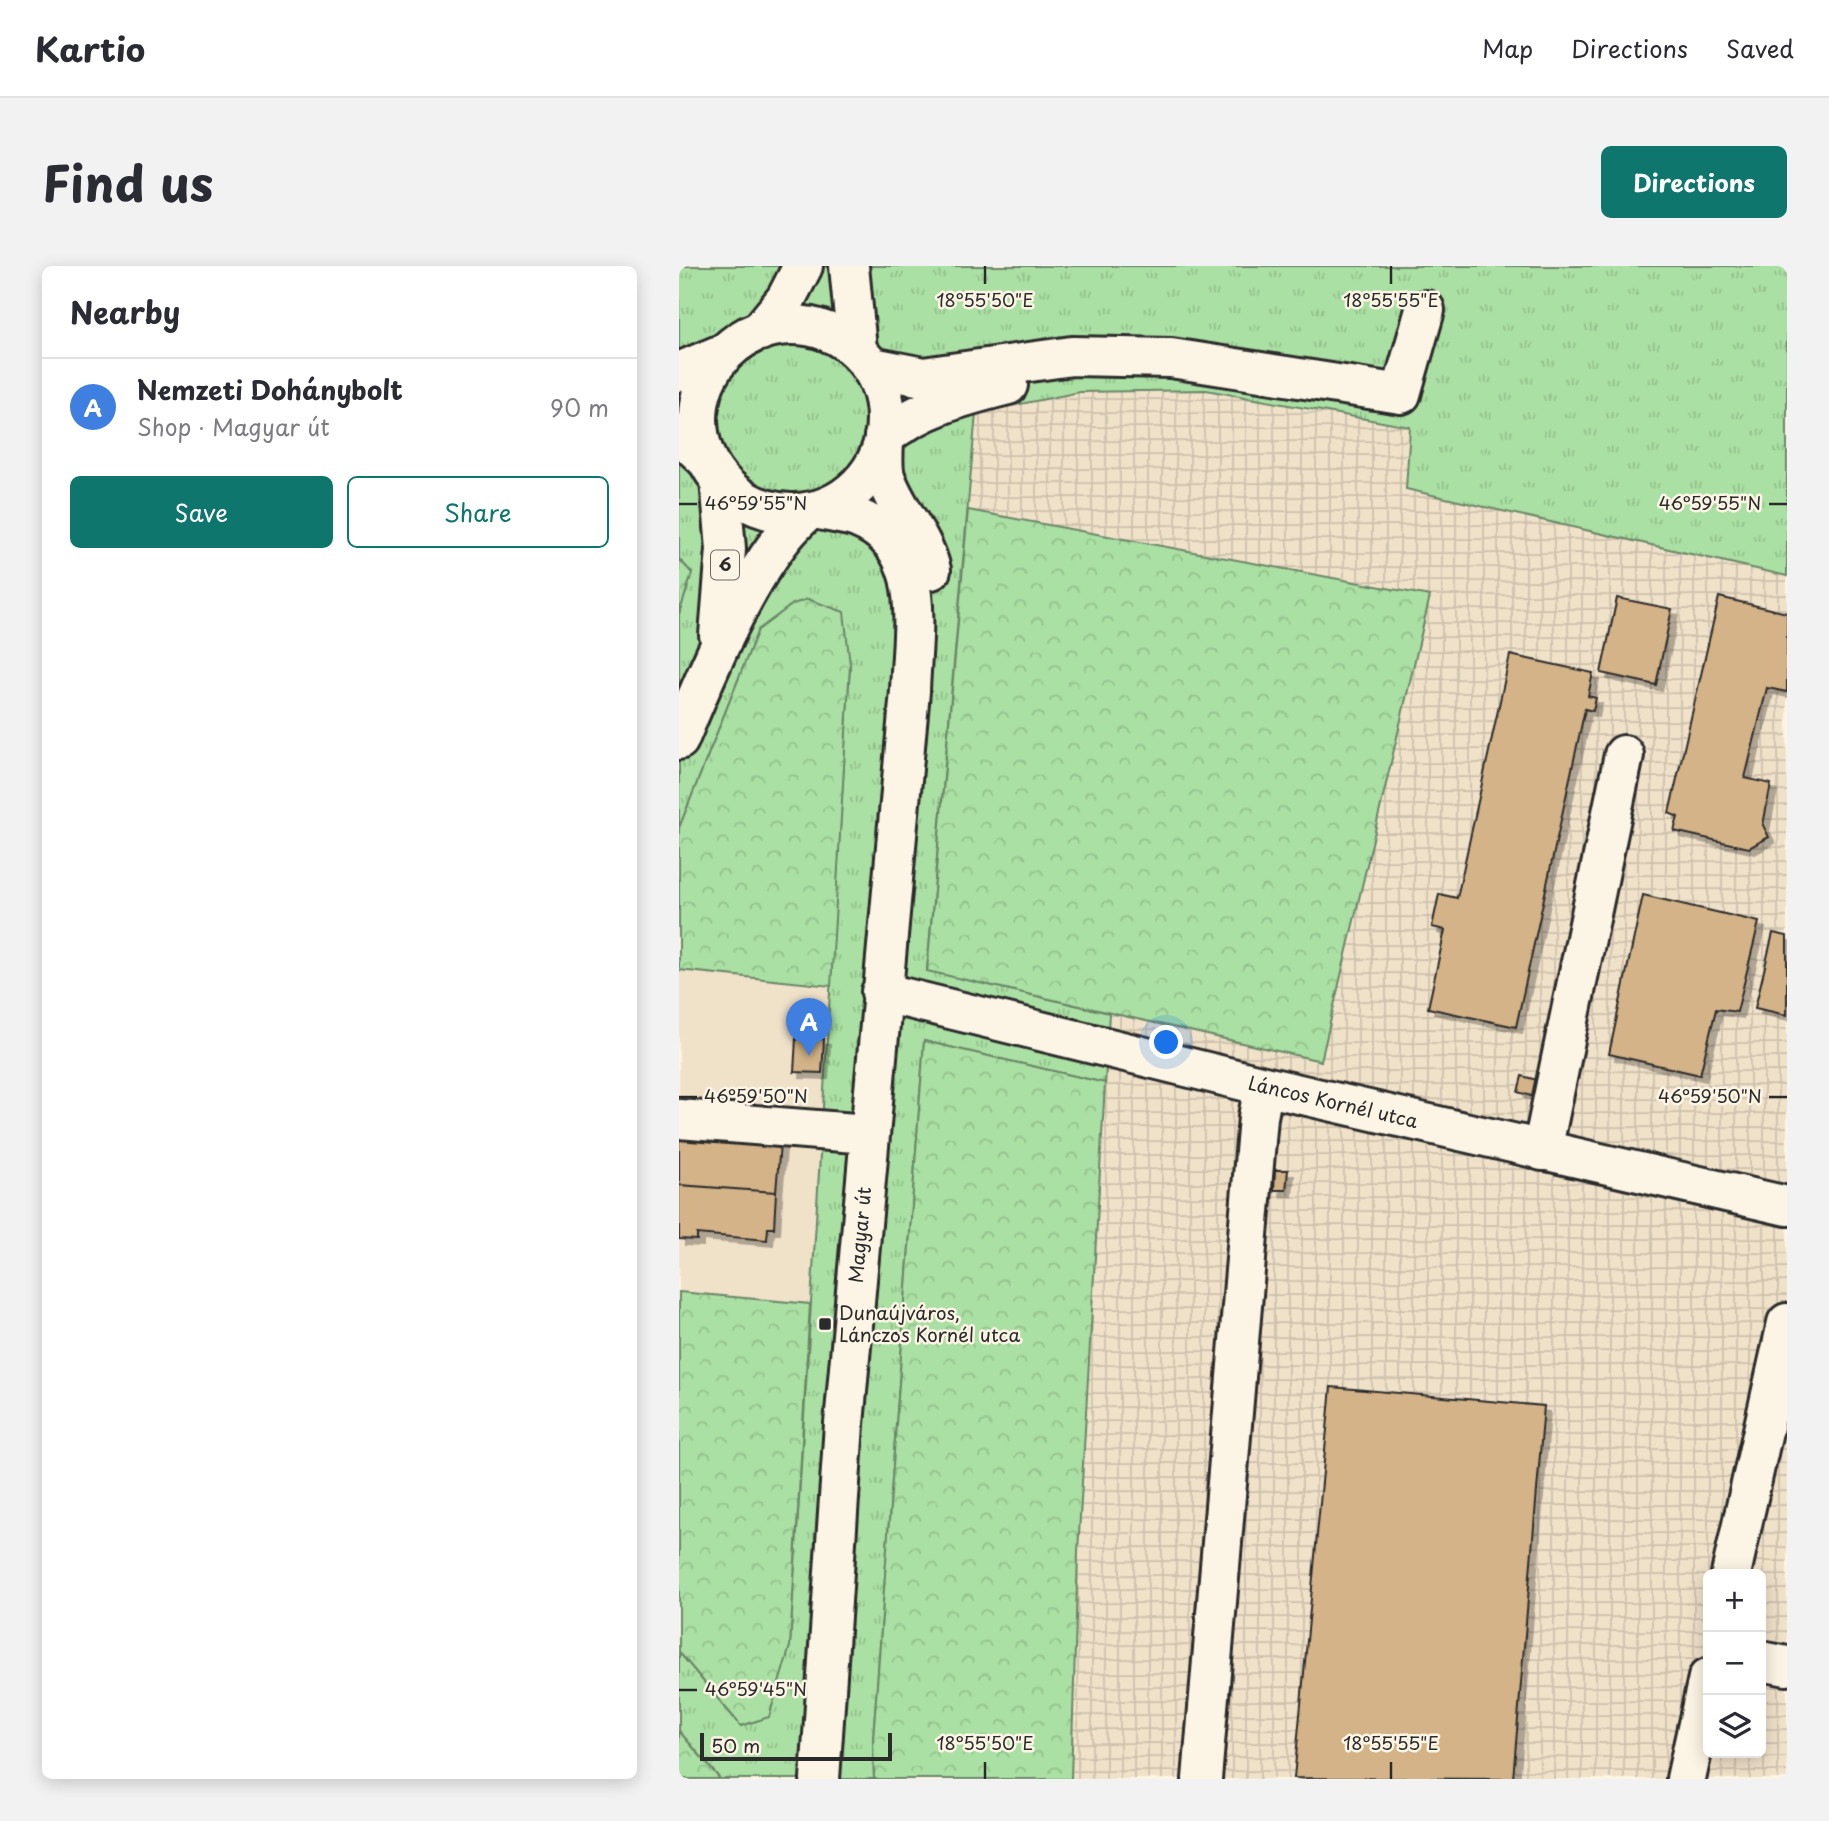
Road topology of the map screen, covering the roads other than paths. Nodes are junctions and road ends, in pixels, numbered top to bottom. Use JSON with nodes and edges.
{"nodes":[{"id":1,"x":803,"y":266,"type":"edge"},
{"id":2,"x":849,"y":266,"type":"edge"},
{"id":3,"x":1425,"y":310,"type":"dead end"},
{"id":4,"x":760,"y":331,"type":"junction"},
{"id":5,"x":724,"y":353,"type":"junction"},
{"id":6,"x":1126,"y":356,"type":"junction"},
{"id":7,"x":865,"y":358,"type":"junction"},
{"id":8,"x":679,"y":372,"type":"edge"},
{"id":9,"x":884,"y":437,"type":"junction"},
{"id":10,"x":701,"y":457,"type":"edge"},
{"id":11,"x":813,"y":511,"type":"junction"},
{"id":12,"x":717,"y":651,"type":"junction"},
{"id":13,"x":910,"y":691,"type":"junction"},
{"id":14,"x":679,"y":740,"type":"edge"},
{"id":15,"x":1624,"y":755,"type":"dead end"},
{"id":16,"x":881,"y":992,"type":"junction"},
{"id":17,"x":1263,"y":1086,"type":"junction"},
{"id":18,"x":679,"y":1119,"type":"edge"},
{"id":19,"x":868,"y":1134,"type":"junction"},
{"id":20,"x":1542,"y":1151,"type":"junction"},
{"id":21,"x":1787,"y":1206,"type":"edge"},
{"id":22,"x":1787,"y":1323,"type":"edge"},
{"id":23,"x":1732,"y":1569,"type":"edge"},
{"id":24,"x":1766,"y":1662,"type":"edge"},
{"id":25,"x":1787,"y":1666,"type":"edge"},
{"id":26,"x":1704,"y":1695,"type":"edge"},
{"id":27,"x":820,"y":1779,"type":"edge"},
{"id":28,"x":1202,"y":1779,"type":"edge"},
{"id":29,"x":1686,"y":1779,"type":"edge"}],
"edges":[{"from":1,"to":4,"type":"street","number":"6"},
{"from":2,"to":7,"type":"street","number":"6"},
{"from":3,"to":6,"type":"street"},
{"from":4,"to":5,"type":"street","number":"6"},
{"from":4,"to":7,"type":"street","number":"6"},
{"from":5,"to":8,"type":"street"},
{"from":5,"to":10,"type":"street","number":"6"},
{"from":6,"to":7,"type":"street"},
{"from":6,"to":9,"type":"street"},
{"from":7,"to":9,"type":"street","number":"6"},
{"from":9,"to":11,"type":"street","number":"6"},
{"from":9,"to":13,"type":"street","name":"Magyar út"},
{"from":10,"to":11,"type":"street"},
{"from":10,"to":12,"type":"street","number":"6"},
{"from":11,"to":12,"type":"street","number":"6"},
{"from":11,"to":13,"type":"street","name":"Magyar út"},
{"from":12,"to":14,"type":"street","number":"6"},
{"from":13,"to":16,"type":"street","name":"Magyar út"},
{"from":15,"to":20,"type":"street"},
{"from":16,"to":17,"type":"street","name":"Láncos Kornél utca"},
{"from":16,"to":19,"type":"street","name":"Magyar út"},
{"from":17,"to":20,"type":"street","name":"Láncos Kornél utca"},
{"from":17,"to":28,"type":"street"},
{"from":18,"to":19,"type":"street"},
{"from":19,"to":27,"type":"street","name":"Magyar út"},
{"from":20,"to":21,"type":"street","name":"Láncos Kornél utca"},
{"from":22,"to":23,"type":"street"},
{"from":24,"to":25,"type":"street"},
{"from":26,"to":29,"type":"street"}]}
